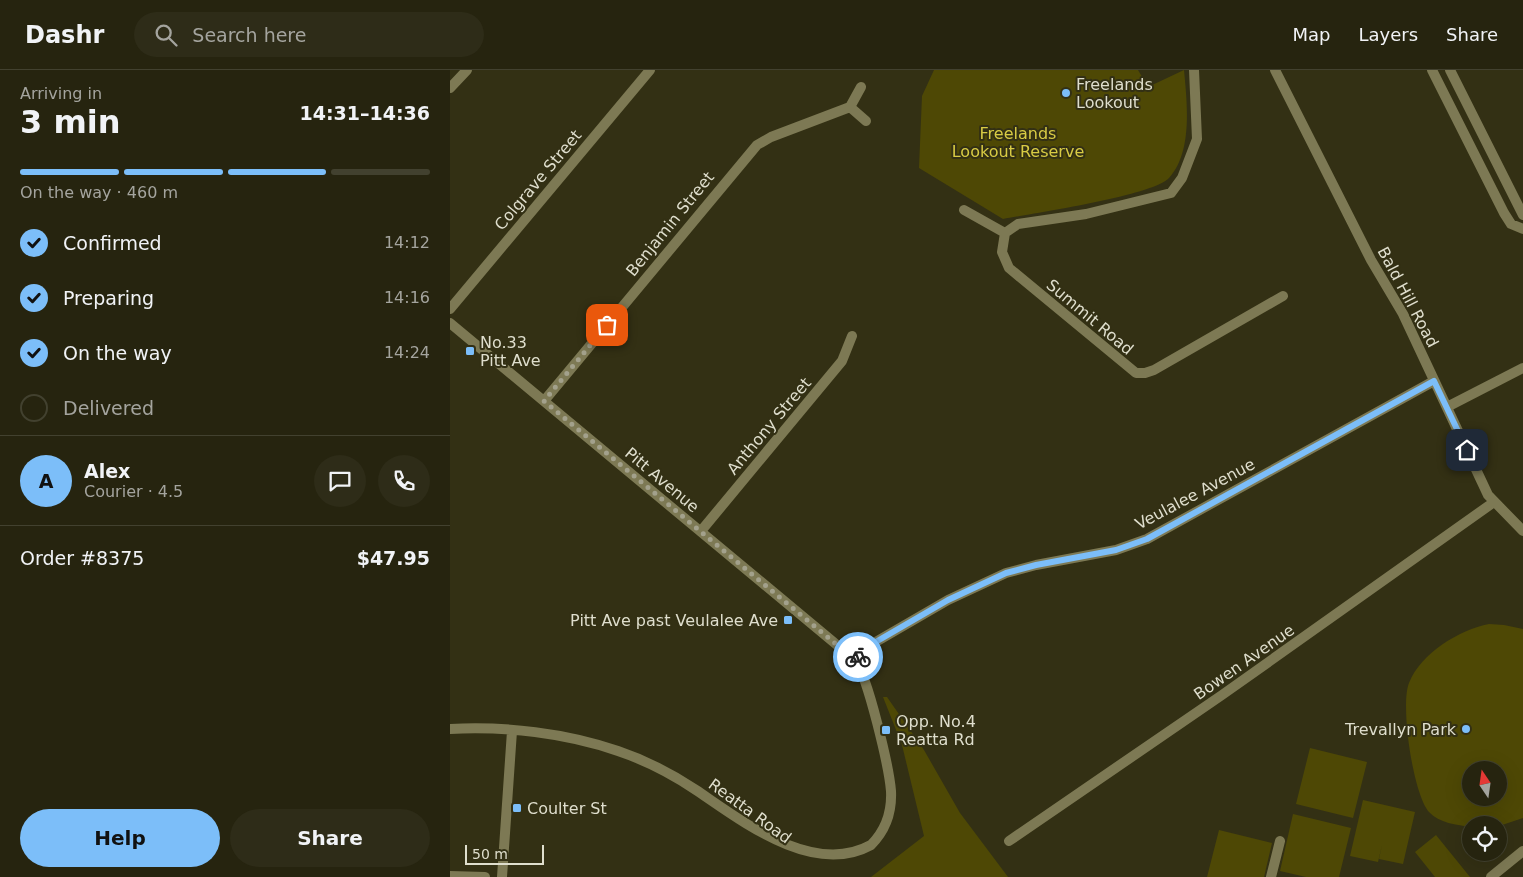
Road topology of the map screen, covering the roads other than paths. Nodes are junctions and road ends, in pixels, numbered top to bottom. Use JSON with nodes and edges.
{"nodes":[{"id":1,"x":467,"y":70,"type":"edge"},
{"id":2,"x":650,"y":70,"type":"edge"},
{"id":3,"x":1194,"y":70,"type":"edge"},
{"id":4,"x":1275,"y":70,"type":"edge"},
{"id":5,"x":1432,"y":70,"type":"edge"},
{"id":6,"x":1450,"y":70,"type":"edge"},
{"id":7,"x":861,"y":87,"type":"dead end"},
{"id":8,"x":450,"y":88,"type":"edge"},
{"id":9,"x":850,"y":107,"type":"junction"},
{"id":10,"x":866,"y":121,"type":"dead end"},
{"id":11,"x":964,"y":210,"type":"dead end"},
{"id":12,"x":1523,"y":215,"type":"edge"},
{"id":13,"x":1523,"y":230,"type":"edge"},
{"id":14,"x":1005,"y":233,"type":"junction"},
{"id":15,"x":1283,"y":296,"type":"dead end"},
{"id":16,"x":450,"y":310,"type":"edge"},
{"id":17,"x":450,"y":323,"type":"edge"},
{"id":18,"x":852,"y":336,"type":"dead end"},
{"id":19,"x":1523,"y":368,"type":"edge"},
{"id":20,"x":1434,"y":381,"type":"junction"},
{"id":21,"x":544,"y":401,"type":"junction"},
{"id":22,"x":1447,"y":407,"type":"junction"},
{"id":23,"x":1494,"y":502,"type":"junction"},
{"id":24,"x":701,"y":531,"type":"junction"},
{"id":25,"x":1523,"y":531,"type":"edge"},
{"id":26,"x":855,"y":660,"type":"junction"},
{"id":27,"x":450,"y":729,"type":"edge"},
{"id":28,"x":512,"y":731,"type":"junction"},
{"id":29,"x":1009,"y":841,"type":"dead end"},
{"id":30,"x":1280,"y":841,"type":"dead end"},
{"id":31,"x":1523,"y":851,"type":"edge"},
{"id":32,"x":782,"y":854,"type":"dead end"},
{"id":33,"x":826,"y":865,"type":"dead end"},
{"id":34,"x":450,"y":876,"type":"edge"},
{"id":35,"x":478,"y":877,"type":"edge"},
{"id":36,"x":485,"y":877,"type":"edge"},
{"id":37,"x":502,"y":877,"type":"edge"},
{"id":38,"x":1271,"y":877,"type":"edge"},
{"id":39,"x":1491,"y":877,"type":"edge"}],
"edges":[{"from":1,"to":8,"type":"street"},
{"from":2,"to":16,"type":"street","name":"Colgrave Street"},
{"from":3,"to":14,"type":"street"},
{"from":4,"to":20,"type":"street","name":"Bald Hill Road"},
{"from":5,"to":13,"type":"street"},
{"from":6,"to":12,"type":"street"},
{"from":7,"to":9,"type":"street"},
{"from":9,"to":10,"type":"street"},
{"from":9,"to":21,"type":"street","name":"Benjamin Street"},
{"from":11,"to":14,"type":"street"},
{"from":14,"to":15,"type":"street","name":"Summit Road"},
{"from":17,"to":21,"type":"street","name":"Pitt Avenue"},
{"from":18,"to":24,"type":"street","name":"Anthony Street"},
{"from":19,"to":22,"type":"street"},
{"from":20,"to":22,"type":"street","name":"Bald Hill Road"},
{"from":20,"to":26,"type":"street","name":"Veulalee Avenue"},
{"from":21,"to":24,"type":"street","name":"Pitt Avenue"},
{"from":22,"to":23,"type":"street","name":"Bald Hill Road"},
{"from":23,"to":25,"type":"street","name":"Bald Hill Road"},
{"from":23,"to":29,"type":"street","name":"Bowen Avenue"},
{"from":24,"to":26,"type":"street","name":"Pitt Avenue"},
{"from":26,"to":33,"type":"street"},
{"from":27,"to":28,"type":"street","name":"Reatta Road"},
{"from":28,"to":32,"type":"street","name":"Reatta Road"},
{"from":28,"to":37,"type":"street"},
{"from":30,"to":38,"type":"street"},
{"from":31,"to":39,"type":"street"},
{"from":34,"to":35,"type":"street"},
{"from":35,"to":36,"type":"street"}]}
